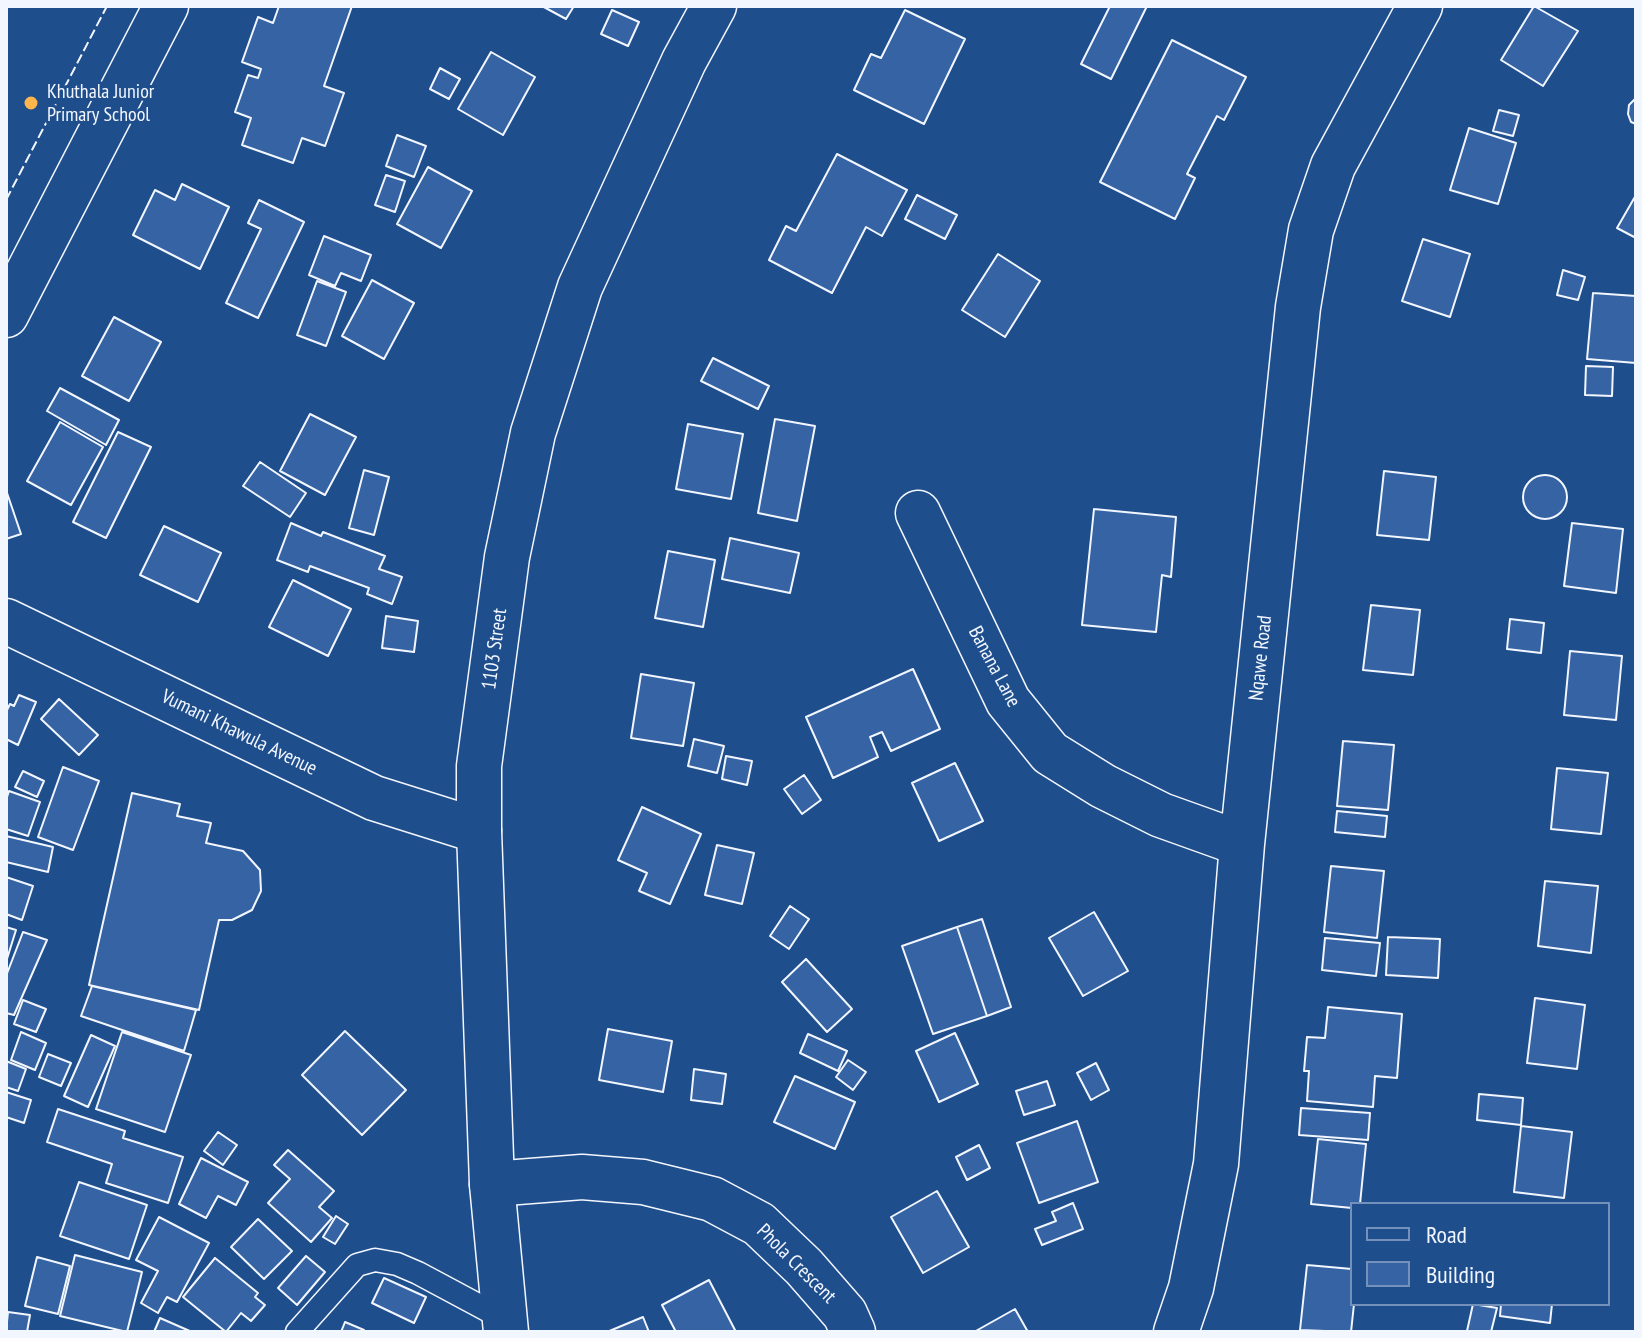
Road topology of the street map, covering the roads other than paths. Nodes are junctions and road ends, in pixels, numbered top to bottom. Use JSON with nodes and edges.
{"nodes":[{"id":1,"x":166,"y":6,"type":"edge"},
{"id":2,"x":714,"y":6,"type":"edge"},
{"id":3,"x":1420,"y":6,"type":"edge"},
{"id":4,"x":6,"y":315,"type":"edge"},
{"id":5,"x":918,"y":513,"type":"dead end"},
{"id":6,"x":6,"y":621,"type":"edge"},
{"id":7,"x":479,"y":831,"type":"junction"},
{"id":8,"x":1242,"y":844,"type":"junction"},
{"id":9,"x":492,"y":1184,"type":"junction"},
{"id":10,"x":505,"y":1325,"type":"edge"},
{"id":11,"x":297,"y":1332,"type":"edge"},
{"id":12,"x":853,"y":1332,"type":"edge"},
{"id":13,"x":1176,"y":1332,"type":"edge"}],
"edges":[{"from":1,"to":4,"type":"street"},
{"from":2,"to":7,"type":"street","name":"1103 Street"},
{"from":3,"to":8,"type":"street","name":"Nqawe Road"},
{"from":5,"to":8,"type":"street","name":"Banana Lane"},
{"from":6,"to":7,"type":"street","name":"Vumani Khawula Avenue"},
{"from":7,"to":9,"type":"street","name":"1103 Street"},
{"from":8,"to":13,"type":"street","name":"Nqawe Road"},
{"from":9,"to":10,"type":"street","name":"1103 Street"},
{"from":9,"to":12,"type":"street","name":"Phola Crescent"},
{"from":10,"to":11,"type":"lane"}]}
